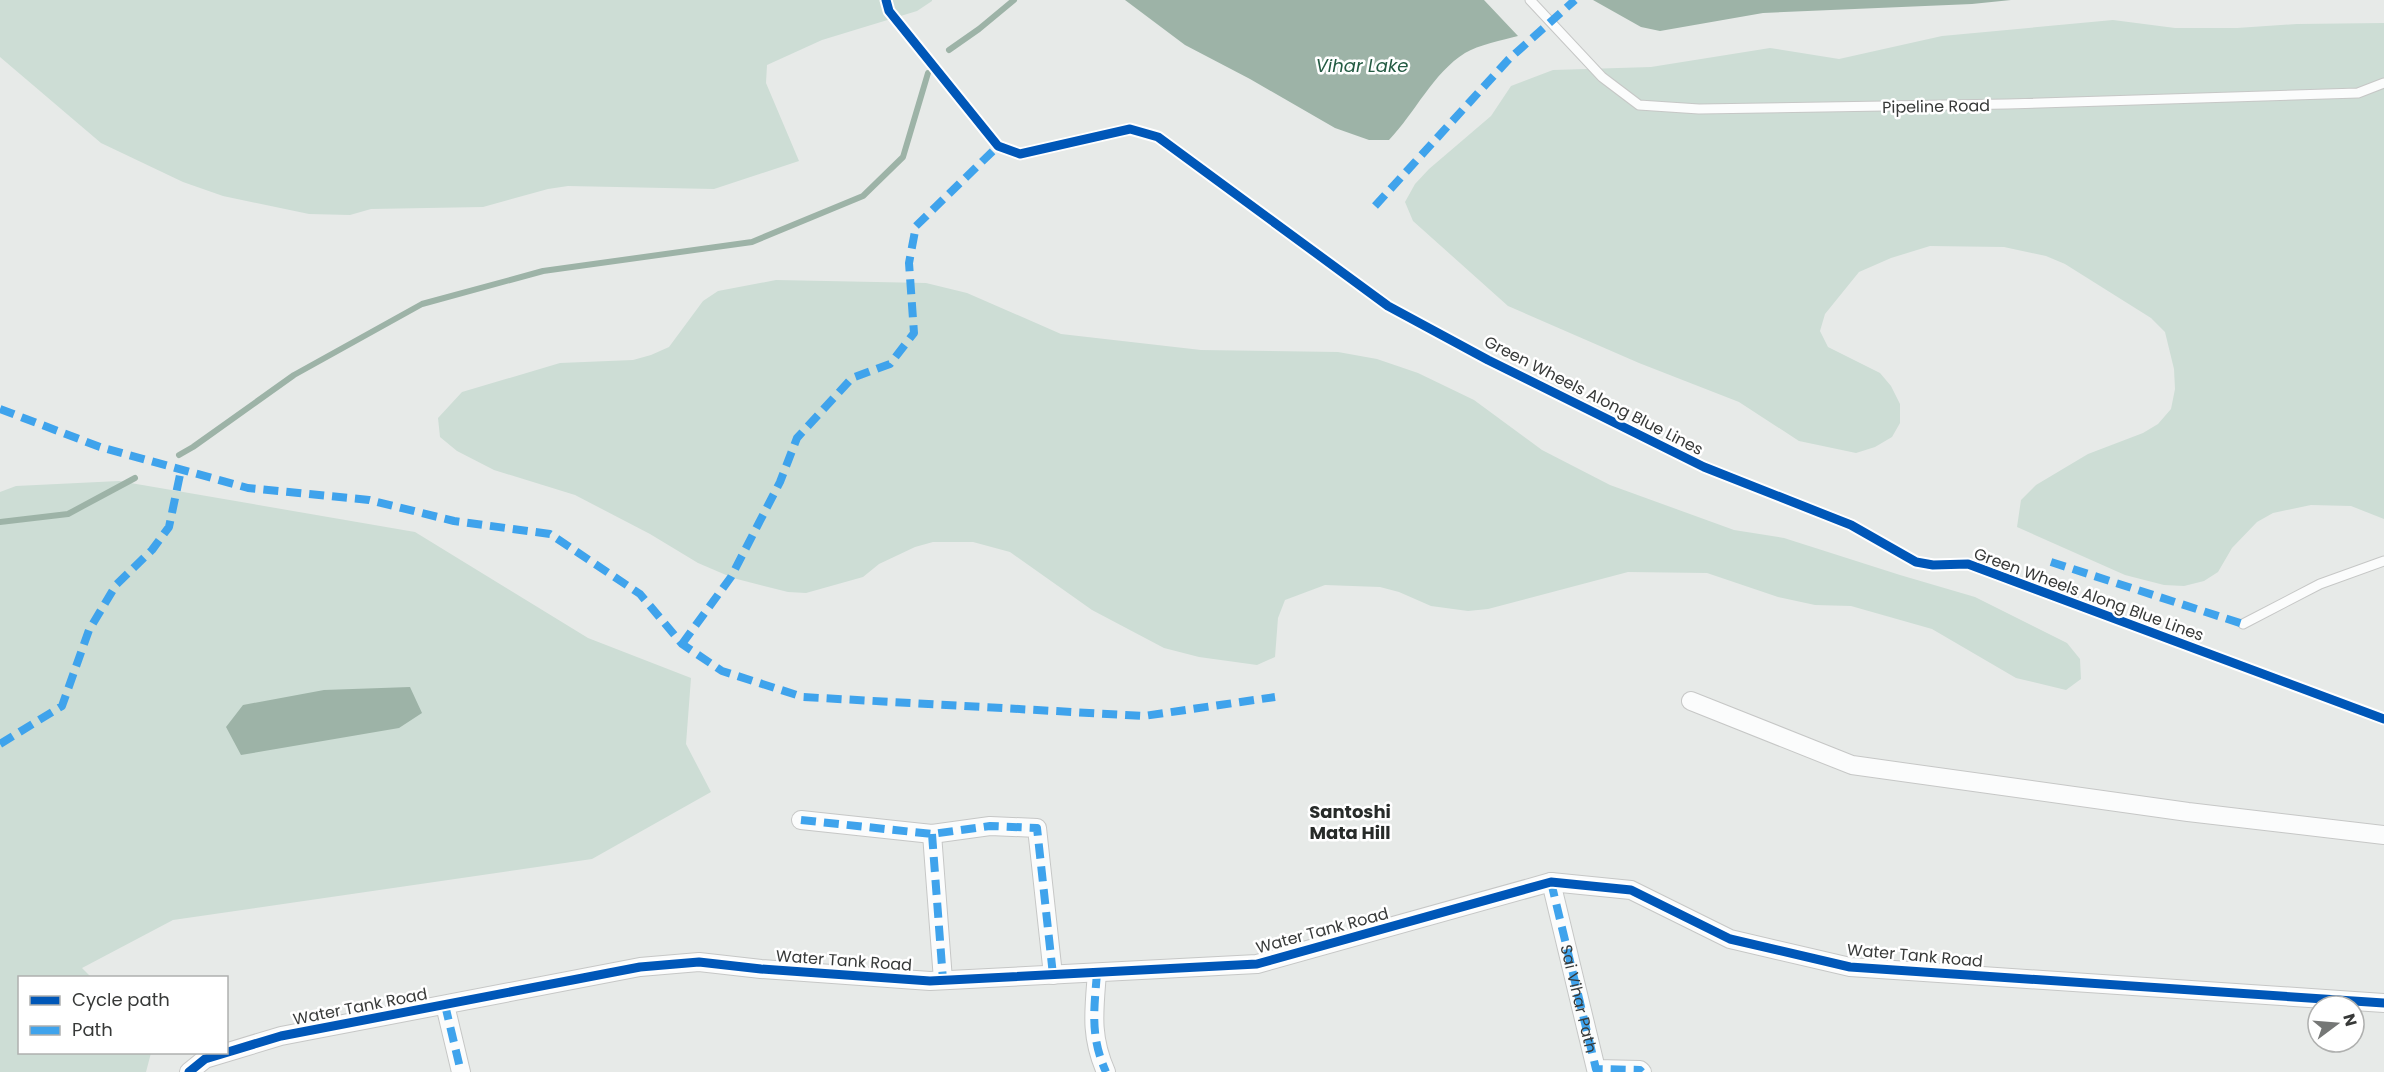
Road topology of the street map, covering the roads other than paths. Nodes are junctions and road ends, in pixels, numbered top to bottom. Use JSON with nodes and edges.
{"nodes":[{"id":1,"x":1530,"y":0,"type":"edge"},
{"id":2,"x":2384,"y":83,"type":"edge"},
{"id":3,"x":2384,"y":561,"type":"edge"},
{"id":4,"x":2243,"y":624,"type":"dead end"},
{"id":5,"x":1692,"y":701,"type":"dead end"},
{"id":6,"x":801,"y":820,"type":"dead end"},
{"id":7,"x":932,"y":834,"type":"junction"},
{"id":8,"x":2384,"y":835,"type":"edge"},
{"id":9,"x":1551,"y":882,"type":"junction"},
{"id":10,"x":1097,"y":973,"type":"junction"},
{"id":11,"x":1053,"y":975,"type":"junction"},
{"id":12,"x":943,"y":980,"type":"junction"},
{"id":13,"x":2384,"y":1003,"type":"edge"},
{"id":14,"x":445,"y":1005,"type":"junction"},
{"id":15,"x":228,"y":1052,"type":"edge"},
{"id":16,"x":222,"y":1054,"type":"edge"},
{"id":17,"x":189,"y":1072,"type":"edge"},
{"id":18,"x":461,"y":1072,"type":"edge"},
{"id":19,"x":1106,"y":1072,"type":"edge"},
{"id":20,"x":1642,"y":1072,"type":"edge"}],
"edges":[{"from":1,"to":2,"type":"lane","name":"Pipeline Road"},
{"from":3,"to":4,"type":"lane"},
{"from":5,"to":8,"type":"street"},
{"from":6,"to":7,"type":"street"},
{"from":7,"to":11,"type":"street"},
{"from":7,"to":12,"type":"street"},
{"from":9,"to":10,"type":"street","name":"Water Tank Road"},
{"from":9,"to":13,"type":"street","name":"Water Tank Road"},
{"from":9,"to":20,"type":"street","name":"Sai Vihar Path"},
{"from":10,"to":11,"type":"street","name":"Water Tank Road"},
{"from":10,"to":19,"type":"street"},
{"from":11,"to":12,"type":"street","name":"Water Tank Road"},
{"from":12,"to":14,"type":"street","name":"Water Tank Road"},
{"from":14,"to":15,"type":"street","name":"Water Tank Road"},
{"from":14,"to":18,"type":"street"},
{"from":16,"to":17,"type":"street","name":"Water Tank Road"}]}
